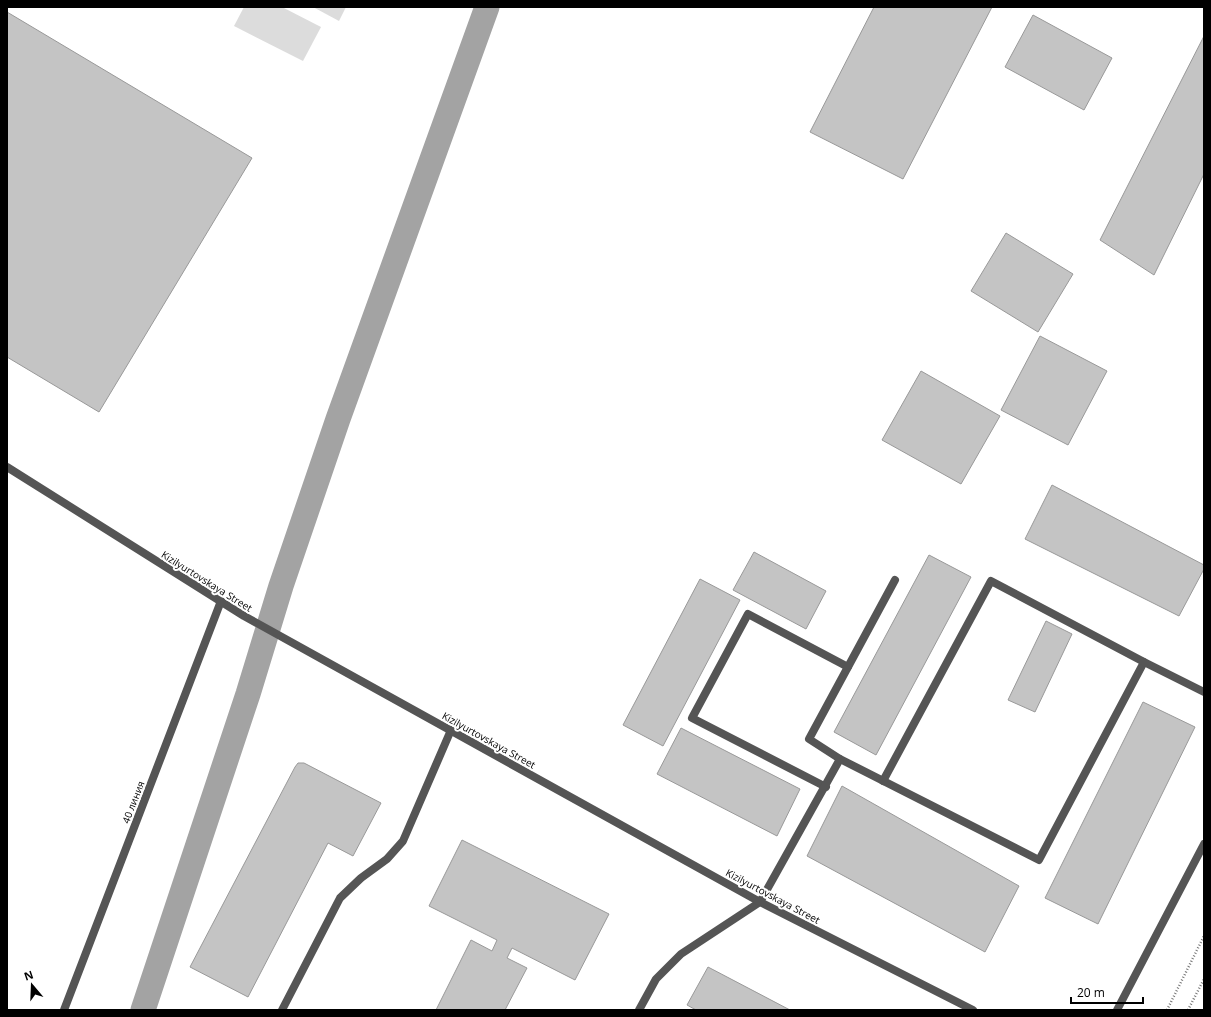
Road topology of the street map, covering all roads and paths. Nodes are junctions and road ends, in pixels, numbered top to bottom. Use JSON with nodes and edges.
{"nodes":[{"id":1,"x":7,"y":467,"type":"edge"},
{"id":2,"x":895,"y":580,"type":"dead end"},
{"id":3,"x":221,"y":602,"type":"junction"},
{"id":4,"x":1144,"y":662,"type":"junction"},
{"id":5,"x":848,"y":667,"type":"junction"},
{"id":6,"x":1204,"y":692,"type":"edge"},
{"id":7,"x":451,"y":730,"type":"junction"},
{"id":8,"x":840,"y":759,"type":"junction"},
{"id":9,"x":883,"y":781,"type":"junction"},
{"id":10,"x":826,"y":787,"type":"junction"},
{"id":11,"x":1204,"y":844,"type":"edge"},
{"id":12,"x":760,"y":902,"type":"junction"},
{"id":13,"x":1204,"y":936,"type":"edge"},
{"id":14,"x":1204,"y":979,"type":"edge"},
{"id":15,"x":64,"y":1010,"type":"edge"},
{"id":16,"x":282,"y":1010,"type":"edge"},
{"id":17,"x":639,"y":1010,"type":"edge"},
{"id":18,"x":973,"y":1010,"type":"edge"},
{"id":19,"x":1117,"y":1010,"type":"edge"},
{"id":20,"x":1167,"y":1010,"type":"edge"},
{"id":21,"x":1188,"y":1010,"type":"edge"}],
"edges":[{"from":1,"to":3,"type":"street","name":"Kizilyurtovskaya Street"},
{"from":2,"to":5,"type":"street"},
{"from":3,"to":7,"type":"street","name":"Kizilyurtovskaya Street"},
{"from":3,"to":15,"type":"street","name":"40 линия"},
{"from":4,"to":6,"type":"street"},
{"from":4,"to":9,"type":"street"},
{"from":4,"to":9,"type":"street"},
{"from":5,"to":8,"type":"street"},
{"from":5,"to":10,"type":"street"},
{"from":7,"to":12,"type":"street","name":"Kizilyurtovskaya Street"},
{"from":7,"to":16,"type":"street"},
{"from":8,"to":9,"type":"street"},
{"from":8,"to":10,"type":"street"},
{"from":10,"to":12,"type":"street"},
{"from":11,"to":19,"type":"street"},
{"from":12,"to":17,"type":"street"},
{"from":12,"to":18,"type":"street","name":"Kizilyurtovskaya Street"},
{"from":13,"to":20,"type":"path"},
{"from":14,"to":21,"type":"path"}]}
